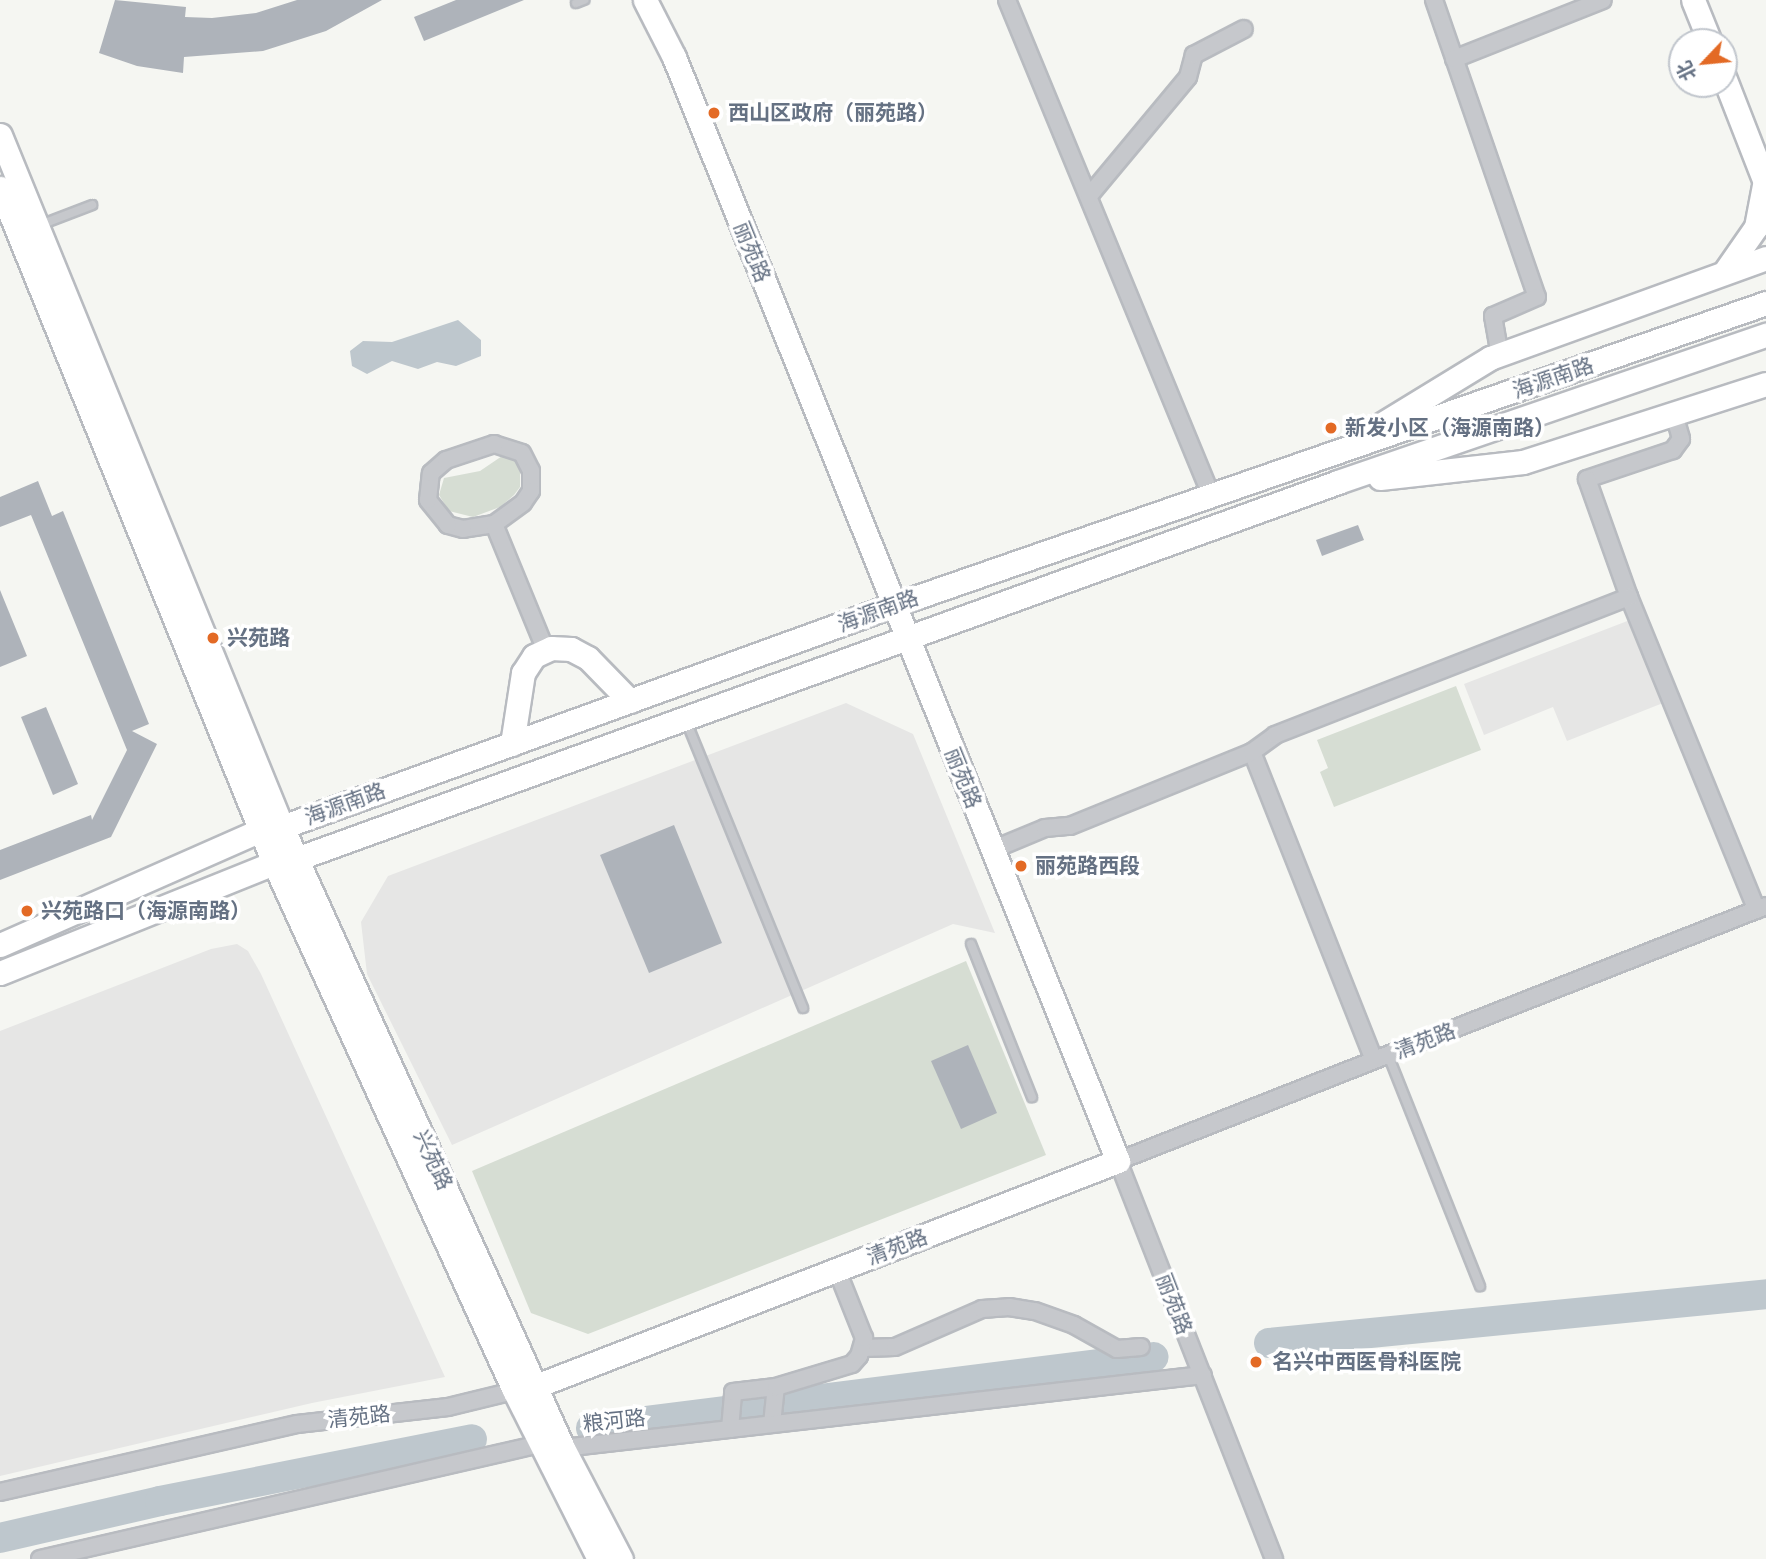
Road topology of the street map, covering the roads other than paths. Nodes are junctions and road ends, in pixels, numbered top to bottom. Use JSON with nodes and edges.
{"nodes":[{"id":1,"x":645,"y":0,"type":"edge"},
{"id":2,"x":1007,"y":0,"type":"edge"},
{"id":3,"x":1434,"y":0,"type":"edge"},
{"id":4,"x":1603,"y":0,"type":"edge"},
{"id":5,"x":1693,"y":0,"type":"edge"},
{"id":6,"x":1704,"y":28,"type":"edge"},
{"id":7,"x":1244,"y":29,"type":"dead end"},
{"id":8,"x":1454,"y":59,"type":"junction"},
{"id":9,"x":1732,"y":98,"type":"edge"},
{"id":10,"x":0,"y":135,"type":"edge"},
{"id":11,"x":1765,"y":182,"type":"edge"},
{"id":12,"x":0,"y":188,"type":"edge"},
{"id":13,"x":1089,"y":196,"type":"junction"},
{"id":14,"x":92,"y":205,"type":"dead end"},
{"id":15,"x":37,"y":226,"type":"junction"},
{"id":16,"x":1766,"y":258,"type":"edge"},
{"id":17,"x":1723,"y":273,"type":"junction"},
{"id":18,"x":1766,"y":303,"type":"edge"},
{"id":19,"x":1766,"y":335,"type":"edge"},
{"id":20,"x":1500,"y":355,"type":"junction"},
{"id":21,"x":1766,"y":384,"type":"edge"},
{"id":22,"x":1674,"y":414,"type":"junction"},
{"id":23,"x":1329,"y":457,"type":"junction"},
{"id":24,"x":1338,"y":482,"type":"junction"},
{"id":25,"x":1212,"y":495,"type":"junction"},
{"id":26,"x":494,"y":524,"type":"junction"},
{"id":27,"x":1629,"y":597,"type":"junction"},
{"id":28,"x":894,"y":605,"type":"junction"},
{"id":29,"x":907,"y":638,"type":"junction"},
{"id":30,"x":546,"y":650,"type":"junction"},
{"id":31,"x":630,"y":701,"type":"junction"},
{"id":32,"x":685,"y":719,"type":"junction"},
{"id":33,"x":512,"y":744,"type":"junction"},
{"id":34,"x":1252,"y":752,"type":"junction"},
{"id":35,"x":271,"y":829,"type":"junction"},
{"id":36,"x":992,"y":850,"type":"junction"},
{"id":37,"x":285,"y":861,"type":"junction"},
{"id":38,"x":1762,"y":908,"type":"edge"},
{"id":39,"x":971,"y":944,"type":"dead end"},
{"id":40,"x":0,"y":945,"type":"edge"},
{"id":41,"x":0,"y":973,"type":"edge"},
{"id":42,"x":803,"y":1008,"type":"dead end"},
{"id":43,"x":1381,"y":1058,"type":"junction"},
{"id":44,"x":1032,"y":1097,"type":"dead end"},
{"id":45,"x":1118,"y":1161,"type":"junction"},
{"id":46,"x":838,"y":1270,"type":"junction"},
{"id":47,"x":1480,"y":1286,"type":"dead end"},
{"id":48,"x":1141,"y":1347,"type":"dead end"},
{"id":49,"x":863,"y":1348,"type":"junction"},
{"id":50,"x":1203,"y":1375,"type":"junction"},
{"id":51,"x":776,"y":1387,"type":"junction"},
{"id":52,"x":525,"y":1388,"type":"junction"},
{"id":53,"x":772,"y":1424,"type":"junction"},
{"id":54,"x":730,"y":1429,"type":"junction"},
{"id":55,"x":540,"y":1444,"type":"junction"},
{"id":56,"x":563,"y":1448,"type":"junction"},
{"id":57,"x":0,"y":1492,"type":"edge"},
{"id":58,"x":40,"y":1559,"type":"edge"},
{"id":59,"x":599,"y":1559,"type":"edge"},
{"id":60,"x":621,"y":1559,"type":"edge"},
{"id":61,"x":1274,"y":1559,"type":"edge"}],
"edges":[{"from":1,"to":28,"type":"main road","name":"丽苑路"},
{"from":2,"to":13,"type":"street"},
{"from":3,"to":8,"type":"street"},
{"from":4,"to":8,"type":"street"},
{"from":5,"to":6,"type":"main road"},
{"from":7,"to":13,"type":"street"},
{"from":8,"to":20,"type":"street"},
{"from":9,"to":11,"type":"main road"},
{"from":10,"to":15,"type":"main road","name":"兴苑路"},
{"from":11,"to":17,"type":"main road"},
{"from":12,"to":35,"type":"main road","name":"兴苑路"},
{"from":13,"to":25,"type":"street"},
{"from":14,"to":15,"type":"lane"},
{"from":15,"to":35,"type":"main road","name":"兴苑路"},
{"from":16,"to":17,"type":"main road"},
{"from":17,"to":20,"type":"main road"},
{"from":18,"to":23,"type":"main road","name":"海源南路"},
{"from":19,"to":24,"type":"main road","name":"海源南路"},
{"from":20,"to":23,"type":"main road"},
{"from":21,"to":22,"type":"main road"},
{"from":22,"to":24,"type":"main road"},
{"from":22,"to":27,"type":"street"},
{"from":23,"to":25,"type":"main road","name":"海源南路"},
{"from":24,"to":29,"type":"main road","name":"海源南路"},
{"from":25,"to":28,"type":"main road","name":"海源南路"},
{"from":26,"to":26,"type":"street"},
{"from":26,"to":30,"type":"street"},
{"from":27,"to":34,"type":"street"},
{"from":27,"to":38,"type":"street"},
{"from":28,"to":29,"type":"main road","name":"丽苑路"},
{"from":28,"to":31,"type":"main road","name":"海源南路"},
{"from":29,"to":32,"type":"main road","name":"海源南路"},
{"from":29,"to":36,"type":"main road","name":"丽苑路"},
{"from":30,"to":31,"type":"main road"},
{"from":30,"to":33,"type":"main road"},
{"from":31,"to":33,"type":"main road","name":"海源南路"},
{"from":32,"to":37,"type":"main road","name":"海源南路"},
{"from":32,"to":42,"type":"lane"},
{"from":33,"to":35,"type":"main road","name":"海源南路"},
{"from":34,"to":36,"type":"street"},
{"from":34,"to":43,"type":"street"},
{"from":35,"to":37,"type":"main road","name":"兴苑路"},
{"from":35,"to":40,"type":"main road","name":"海源南路"},
{"from":36,"to":45,"type":"main road","name":"丽苑路"},
{"from":37,"to":41,"type":"main road","name":"海源南路"},
{"from":37,"to":52,"type":"main road","name":"兴苑路"},
{"from":38,"to":43,"type":"street","name":"清苑路"},
{"from":39,"to":44,"type":"lane"},
{"from":43,"to":45,"type":"street","name":"清苑路"},
{"from":43,"to":47,"type":"lane"},
{"from":45,"to":46,"type":"main road","name":"清苑路"},
{"from":45,"to":50,"type":"street","name":"丽苑路"},
{"from":46,"to":49,"type":"street"},
{"from":46,"to":52,"type":"main road","name":"清苑路"},
{"from":48,"to":49,"type":"street"},
{"from":49,"to":51,"type":"street"},
{"from":50,"to":53,"type":"street","name":"粮河路"},
{"from":50,"to":61,"type":"street","name":"丽苑路"},
{"from":51,"to":53,"type":"street"},
{"from":51,"to":54,"type":"street"},
{"from":52,"to":55,"type":"main road","name":"兴苑路"},
{"from":52,"to":56,"type":"main road","name":"兴苑路"},
{"from":52,"to":57,"type":"street","name":"清苑路"},
{"from":53,"to":54,"type":"street","name":"粮河路"},
{"from":54,"to":56,"type":"street","name":"粮河路"},
{"from":55,"to":56,"type":"street","name":"粮河路"},
{"from":55,"to":58,"type":"street","name":"粮河路"},
{"from":55,"to":59,"type":"main road","name":"兴苑路"},
{"from":56,"to":60,"type":"main road","name":"兴苑路"}]}
